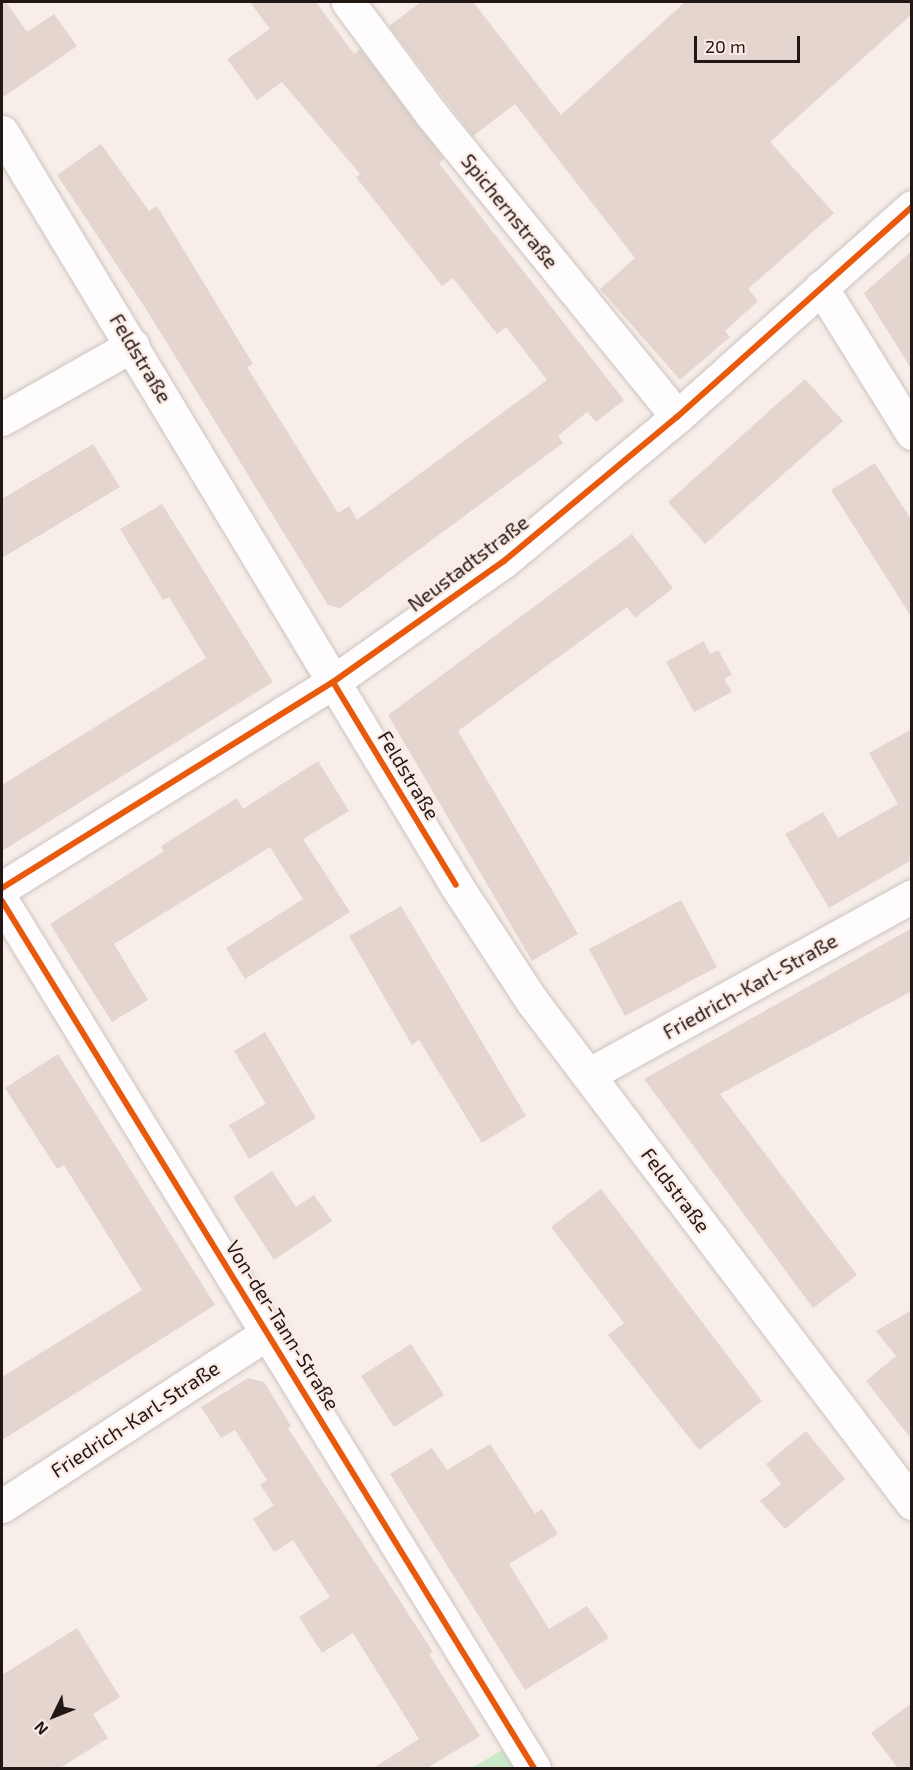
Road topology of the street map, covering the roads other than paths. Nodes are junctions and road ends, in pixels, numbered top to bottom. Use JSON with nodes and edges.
{"nodes":[{"id":1,"x":348,"y":2,"type":"edge"},
{"id":2,"x":2,"y":132,"type":"edge"},
{"id":3,"x":912,"y":207,"type":"edge"},
{"id":4,"x":821,"y":287,"type":"junction"},
{"id":5,"x":133,"y":345,"type":"junction"},
{"id":6,"x":677,"y":417,"type":"junction"},
{"id":7,"x":2,"y":419,"type":"edge"},
{"id":8,"x":912,"y":433,"type":"edge"},
{"id":9,"x":333,"y":682,"type":"junction"},
{"id":10,"x":2,"y":888,"type":"edge"},
{"id":11,"x":912,"y":896,"type":"edge"},
{"id":12,"x":2,"y":901,"type":"edge"},
{"id":13,"x":588,"y":1076,"type":"junction"},
{"id":14,"x":268,"y":1332,"type":"junction"},
{"id":15,"x":912,"y":1503,"type":"edge"},
{"id":16,"x":2,"y":1506,"type":"edge"},
{"id":17,"x":534,"y":1768,"type":"edge"}],
"edges":[{"from":1,"to":6,"type":"street","name":"Spichernstraße"},
{"from":2,"to":5,"type":"street","name":"Feldstraße"},
{"from":3,"to":4,"type":"street","name":"Neustadtstraße"},
{"from":4,"to":6,"type":"street","name":"Neustadtstraße"},
{"from":4,"to":8,"type":"street"},
{"from":5,"to":7,"type":"street"},
{"from":5,"to":9,"type":"street","name":"Feldstraße"},
{"from":6,"to":9,"type":"street","name":"Neustadtstraße"},
{"from":9,"to":10,"type":"street","name":"Neustadtstraße"},
{"from":9,"to":13,"type":"street","name":"Feldstraße"},
{"from":11,"to":13,"type":"street","name":"Friedrich-Karl-Straße"},
{"from":12,"to":14,"type":"street","name":"Von-der-Tann-Straße"},
{"from":13,"to":15,"type":"street","name":"Feldstraße"},
{"from":14,"to":16,"type":"street","name":"Friedrich-Karl-Straße"},
{"from":14,"to":17,"type":"street","name":"Von-der-Tann-Straße"}]}
